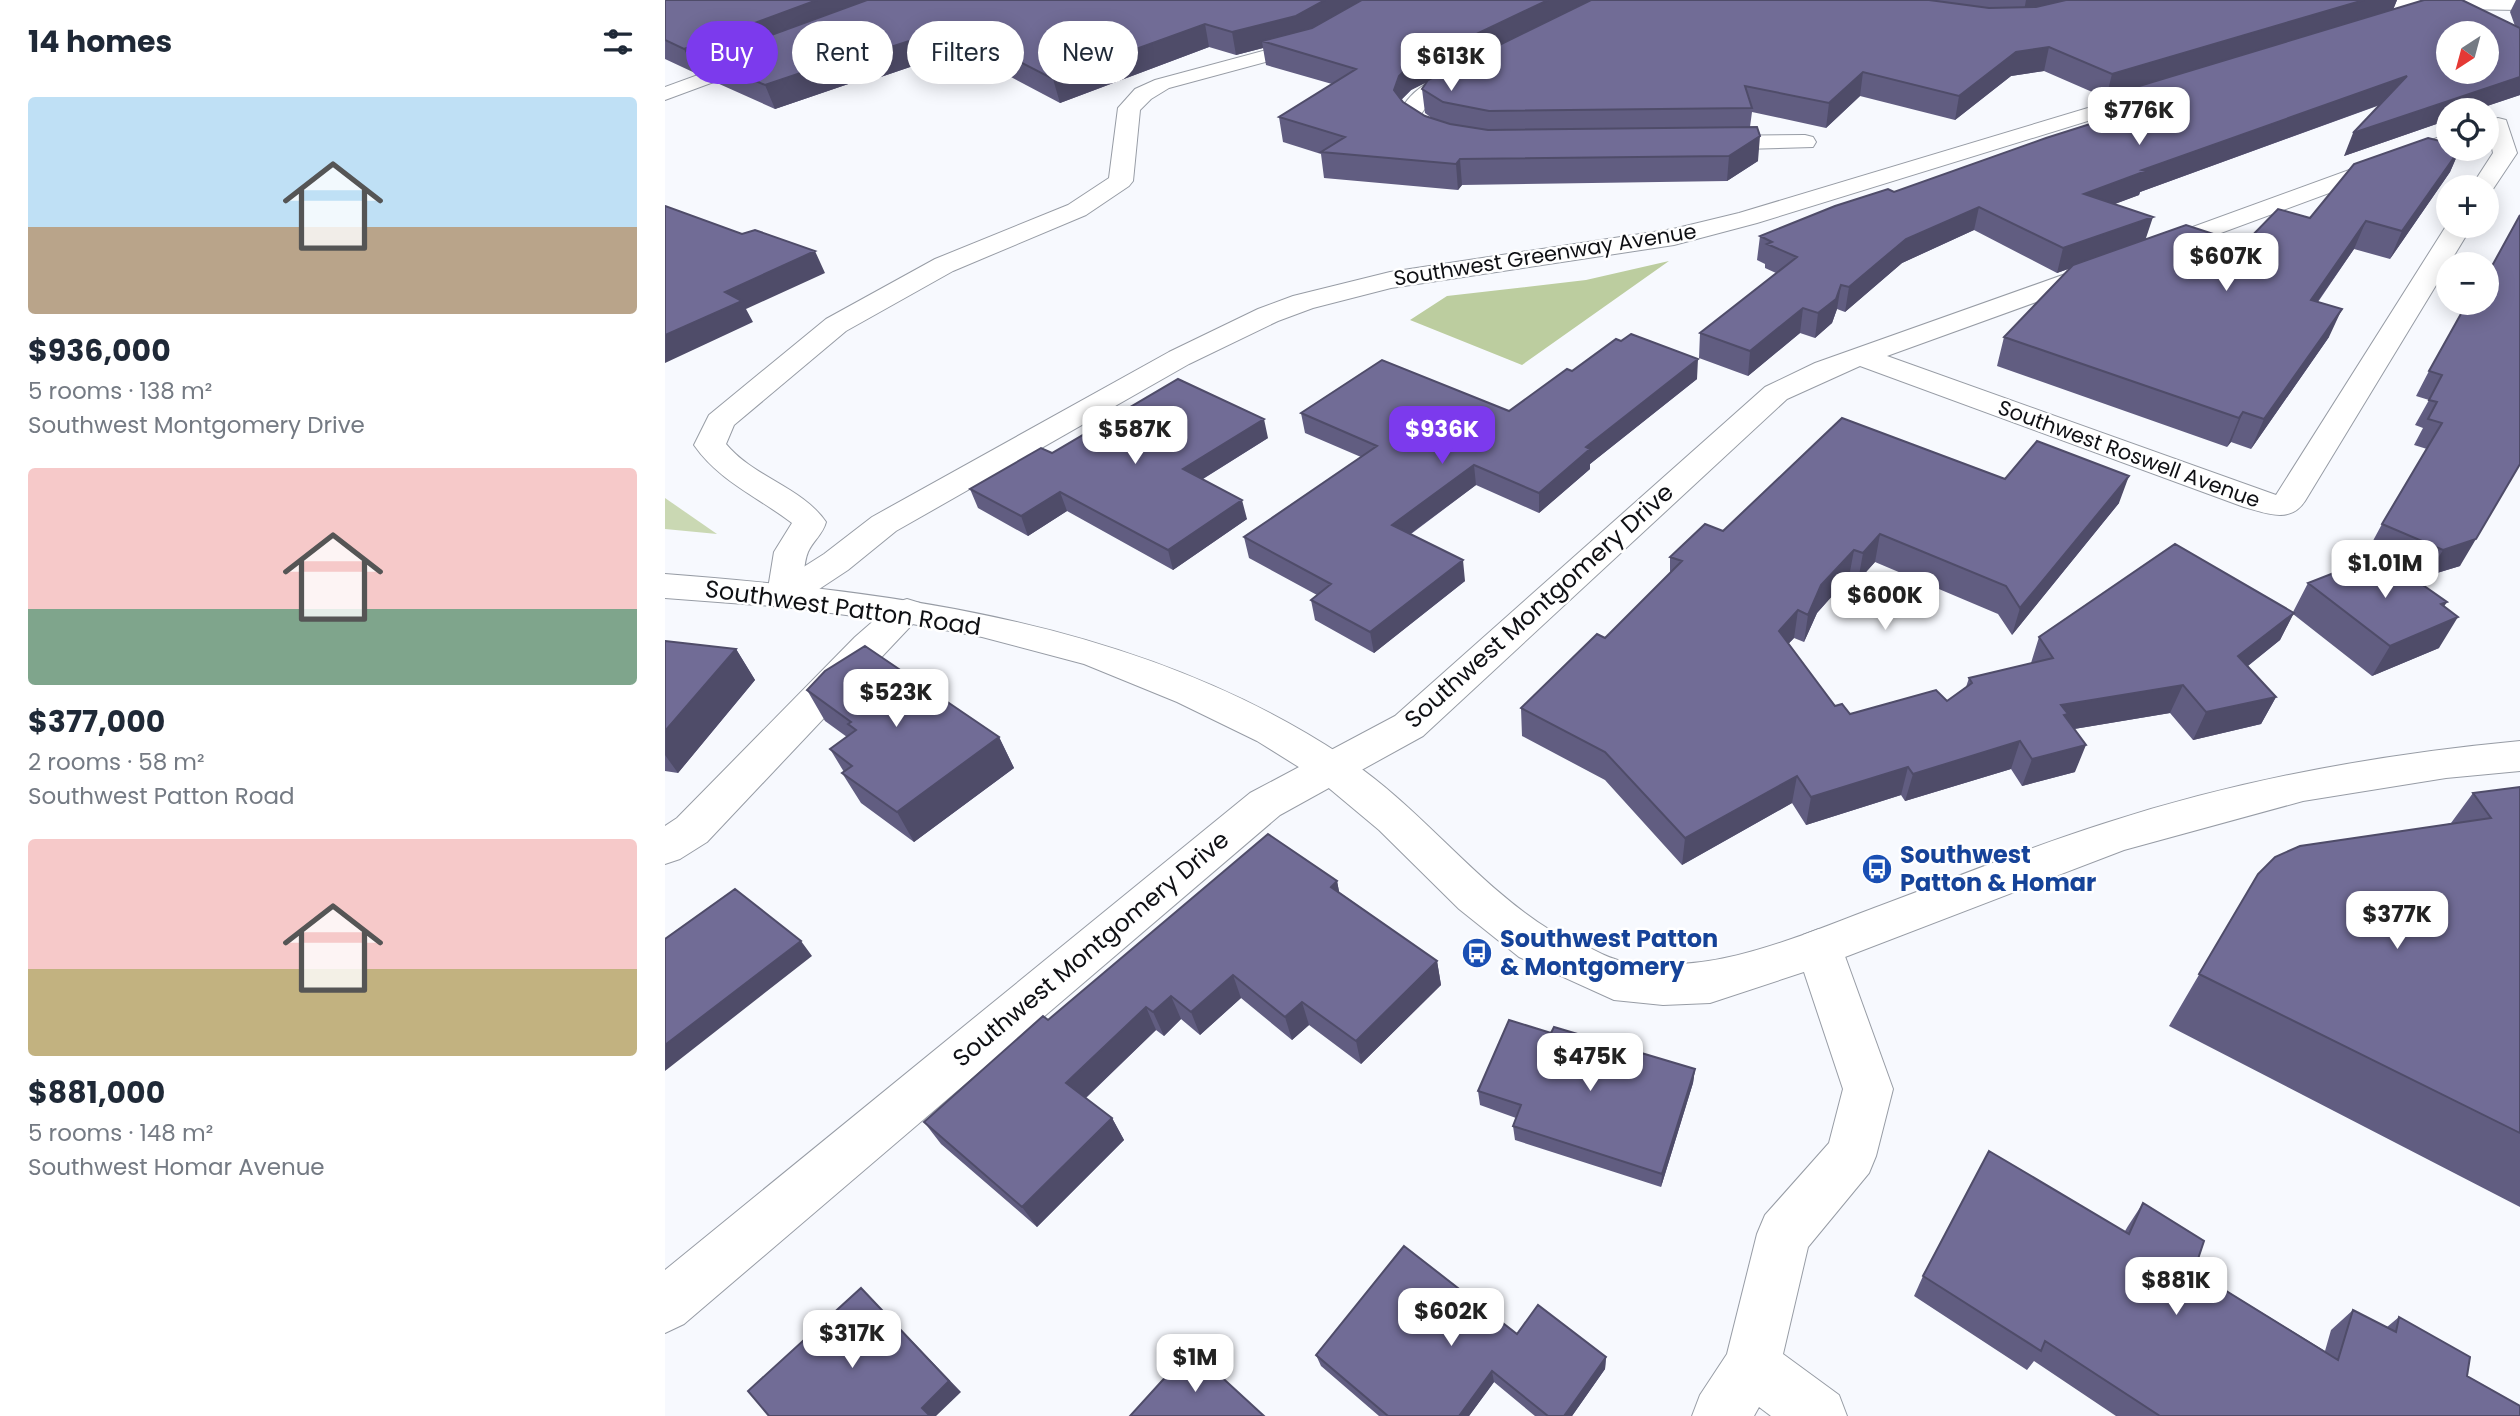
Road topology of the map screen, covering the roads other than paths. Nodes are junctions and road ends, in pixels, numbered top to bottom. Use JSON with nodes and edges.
{"nodes":[{"id":1,"x":1389,"y":0,"type":"edge"},
{"id":2,"x":2364,"y":0,"type":"edge"},
{"id":3,"x":2434,"y":4,"type":"edge"},
{"id":4,"x":2520,"y":4,"type":"edge"},
{"id":5,"x":2370,"y":27,"type":"edge"},
{"id":6,"x":786,"y":49,"type":"edge"},
{"id":7,"x":1492,"y":60,"type":"edge"},
{"id":8,"x":2199,"y":80,"type":"edge"},
{"id":9,"x":665,"y":94,"type":"edge"},
{"id":10,"x":2520,"y":116,"type":"edge"},
{"id":11,"x":2499,"y":124,"type":"edge"},
{"id":12,"x":2499,"y":141,"type":"edge"},
{"id":13,"x":1805,"y":142,"type":"dead end"},
{"id":14,"x":1465,"y":143,"type":"edge"},
{"id":15,"x":1682,"y":143,"type":"edge"},
{"id":16,"x":2436,"y":145,"type":"edge"},
{"id":17,"x":2491,"y":175,"type":"edge"},
{"id":18,"x":2452,"y":238,"type":"edge"},
{"id":19,"x":1862,"y":357,"type":"junction"},
{"id":20,"x":665,"y":586,"type":"edge"},
{"id":21,"x":785,"y":595,"type":"junction"},
{"id":22,"x":907,"y":611,"type":"junction"},
{"id":23,"x":2520,"y":756,"type":"edge"},
{"id":24,"x":1332,"y":768,"type":"junction"},
{"id":25,"x":665,"y":847,"type":"edge"},
{"id":26,"x":1819,"y":948,"type":"junction"},
{"id":27,"x":665,"y":1305,"type":"edge"},
{"id":28,"x":1752,"y":1366,"type":"junction"},
{"id":29,"x":1721,"y":1416,"type":"edge"},
{"id":30,"x":1818,"y":1416,"type":"edge"}],
"edges":[{"from":1,"to":21,"type":"street"},
{"from":2,"to":3,"type":"street"},
{"from":3,"to":4,"type":"street"},
{"from":3,"to":5,"type":"street"},
{"from":6,"to":9,"type":"street"},
{"from":7,"to":14,"type":"street"},
{"from":8,"to":21,"type":"street","name":"Southwest Greenway Avenue"},
{"from":10,"to":11,"type":"street"},
{"from":12,"to":17,"type":"street"},
{"from":13,"to":15,"type":"street"},
{"from":16,"to":19,"type":"street","name":"Southwest Montgomery Drive"},
{"from":18,"to":19,"type":"street","name":"Southwest Roswell Avenue"},
{"from":19,"to":24,"type":"street","name":"Southwest Montgomery Drive"},
{"from":20,"to":21,"type":"street","name":"Southwest Patton Road"},
{"from":21,"to":22,"type":"street","name":"Southwest Patton Road"},
{"from":22,"to":24,"type":"street","name":"Southwest Patton Road"},
{"from":22,"to":25,"type":"street"},
{"from":23,"to":26,"type":"street","name":"Southwest Patton Road"},
{"from":24,"to":26,"type":"street","name":"Southwest Patton Road"},
{"from":24,"to":27,"type":"street","name":"Southwest Montgomery Drive"},
{"from":26,"to":28,"type":"street"},
{"from":28,"to":29,"type":"street"},
{"from":28,"to":30,"type":"street"}]}
